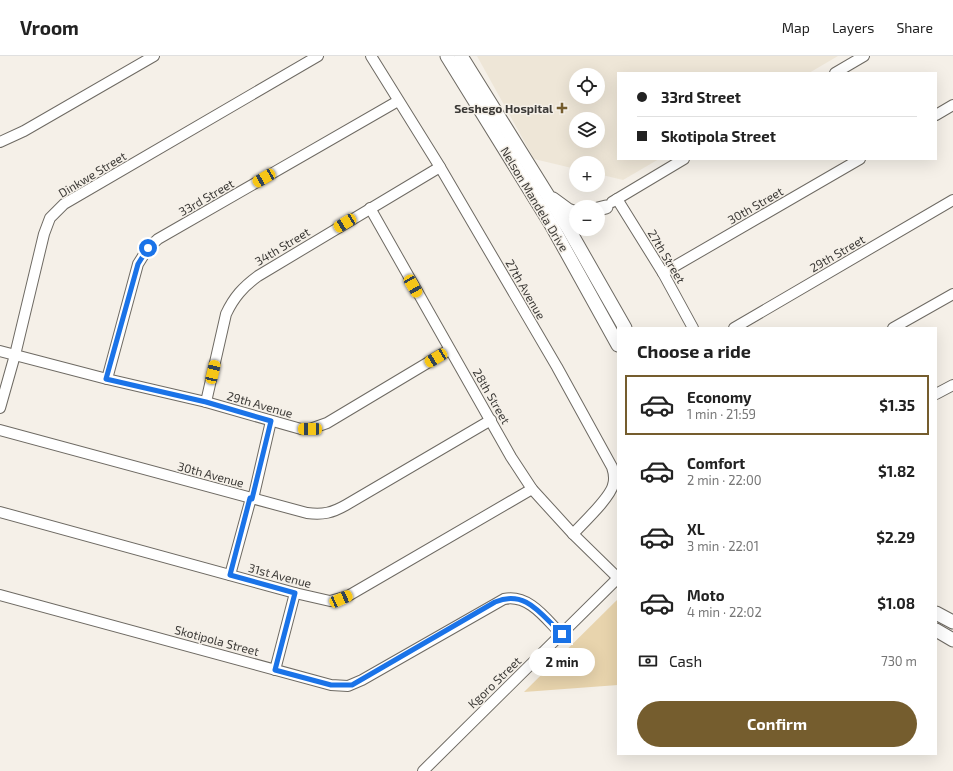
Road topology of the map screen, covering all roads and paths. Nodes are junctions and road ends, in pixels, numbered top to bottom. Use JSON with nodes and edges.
{"nodes":[{"id":1,"x":154,"y":56,"type":"edge"},
{"id":2,"x":318,"y":56,"type":"edge"},
{"id":3,"x":371,"y":56,"type":"edge"},
{"id":4,"x":447,"y":56,"type":"edge"},
{"id":5,"x":460,"y":56,"type":"edge"},
{"id":6,"x":864,"y":56,"type":"edge"},
{"id":7,"x":837,"y":72,"type":"edge"},
{"id":8,"x":398,"y":101,"type":"junction"},
{"id":9,"x":953,"y":105,"type":"edge"},
{"id":10,"x":937,"y":114,"type":"edge"},
{"id":11,"x":0,"y":142,"type":"edge"},
{"id":12,"x":682,"y":160,"type":"edge"},
{"id":13,"x":858,"y":160,"type":"edge"},
{"id":14,"x":440,"y":167,"type":"junction"},
{"id":15,"x":547,"y":194,"type":"junction"},
{"id":16,"x":617,"y":199,"type":"junction"},
{"id":17,"x":953,"y":200,"type":"edge"},
{"id":18,"x":605,"y":206,"type":"edge"},
{"id":19,"x":370,"y":208,"type":"junction"},
{"id":20,"x":569,"y":210,"type":"edge"},
{"id":21,"x":569,"y":222,"type":"edge"},
{"id":22,"x":569,"y":228,"type":"edge"},
{"id":23,"x":556,"y":235,"type":"junction"},
{"id":24,"x":577,"y":236,"type":"edge"},
{"id":25,"x":663,"y":273,"type":"junction"},
{"id":26,"x":953,"y":294,"type":"edge"},
{"id":27,"x":624,"y":327,"type":"edge"},
{"id":28,"x":692,"y":327,"type":"edge"},
{"id":29,"x":736,"y":327,"type":"edge"},
{"id":30,"x":895,"y":327,"type":"edge"},
{"id":31,"x":617,"y":343,"type":"edge"},
{"id":32,"x":450,"y":350,"type":"junction"},
{"id":33,"x":0,"y":351,"type":"edge"},
{"id":34,"x":16,"y":355,"type":"junction"},
{"id":35,"x":106,"y":379,"type":"junction"},
{"id":36,"x":953,"y":385,"type":"edge"},
{"id":37,"x":937,"y":393,"type":"edge"},
{"id":38,"x":206,"y":402,"type":"junction"},
{"id":39,"x":0,"y":408,"type":"edge"},
{"id":40,"x":490,"y":420,"type":"junction"},
{"id":41,"x":271,"y":421,"type":"junction"},
{"id":42,"x":0,"y":430,"type":"edge"},
{"id":43,"x":532,"y":489,"type":"junction"},
{"id":44,"x":252,"y":498,"type":"junction"},
{"id":45,"x":0,"y":512,"type":"edge"},
{"id":46,"x":573,"y":534,"type":"junction"},
{"id":47,"x":230,"y":575,"type":"junction"},
{"id":48,"x":617,"y":577,"type":"edge"},
{"id":49,"x":617,"y":579,"type":"edge"},
{"id":50,"x":295,"y":593,"type":"junction"},
{"id":51,"x":0,"y":594,"type":"edge"},
{"id":52,"x":937,"y":614,"type":"edge"},
{"id":53,"x":953,"y":622,"type":"edge"},
{"id":54,"x":937,"y":631,"type":"edge"},
{"id":55,"x":562,"y":634,"type":"junction"},
{"id":56,"x":953,"y":640,"type":"edge"},
{"id":57,"x":275,"y":670,"type":"junction"},
{"id":58,"x":423,"y":771,"type":"edge"}],
"edges":[{"from":1,"to":11,"type":"street"},
{"from":2,"to":34,"type":"street","name":"Dinkwe Street"},
{"from":3,"to":8,"type":"street","name":"27th Avenue"},
{"from":4,"to":23,"type":"main road","name":"Nelson Mandela Drive"},
{"from":5,"to":15,"type":"main road","name":"Nelson Mandela Drive"},
{"from":6,"to":7,"type":"street"},
{"from":8,"to":14,"type":"street","name":"27th Avenue"},
{"from":8,"to":35,"type":"street","name":"33rd Street"},
{"from":9,"to":10,"type":"street"},
{"from":12,"to":16,"type":"street"},
{"from":13,"to":25,"type":"street","name":"30th Street"},
{"from":14,"to":19,"type":"street","name":"34th Street"},
{"from":14,"to":46,"type":"street","name":"27th Avenue"},
{"from":15,"to":20,"type":"main road"},
{"from":15,"to":21,"type":"main road","name":"Nelson Mandela Drive"},
{"from":16,"to":18,"type":"street"},
{"from":16,"to":25,"type":"street","name":"27th Street"},
{"from":17,"to":29,"type":"street","name":"29th Street"},
{"from":19,"to":32,"type":"street","name":"28th Street"},
{"from":19,"to":38,"type":"street","name":"34th Street"},
{"from":22,"to":23,"type":"street"},
{"from":23,"to":31,"type":"main road","name":"Nelson Mandela Drive"},
{"from":24,"to":27,"type":"main road","name":"Nelson Mandela Drive"},
{"from":25,"to":28,"type":"street","name":"27th Street"},
{"from":26,"to":30,"type":"street"},
{"from":32,"to":40,"type":"street","name":"28th Street"},
{"from":32,"to":41,"type":"street","name":"29th Avenue"},
{"from":33,"to":34,"type":"street","name":"29th Avenue"},
{"from":34,"to":35,"type":"street","name":"29th Avenue"},
{"from":34,"to":39,"type":"street","name":"Dinkwe Street"},
{"from":35,"to":38,"type":"street","name":"29th Avenue"},
{"from":36,"to":37,"type":"street"},
{"from":38,"to":41,"type":"street","name":"29th Avenue"},
{"from":40,"to":43,"type":"street","name":"28th Street"},
{"from":40,"to":44,"type":"street","name":"30th Avenue"},
{"from":41,"to":44,"type":"street"},
{"from":42,"to":44,"type":"street","name":"30th Avenue"},
{"from":43,"to":46,"type":"street","name":"28th Street"},
{"from":43,"to":50,"type":"street","name":"31st Avenue"},
{"from":44,"to":47,"type":"street"},
{"from":45,"to":47,"type":"street","name":"31st Avenue"},
{"from":46,"to":48,"type":"street","name":"28th Street"},
{"from":47,"to":50,"type":"street","name":"31st Avenue"},
{"from":49,"to":55,"type":"street","name":"Kgoro Street"},
{"from":50,"to":57,"type":"street"},
{"from":51,"to":57,"type":"street","name":"Skotipola Street"},
{"from":52,"to":53,"type":"main road"},
{"from":54,"to":56,"type":"main road"},
{"from":55,"to":57,"type":"street","name":"Skotipola Street"},
{"from":55,"to":58,"type":"street","name":"Kgoro Street"}]}
